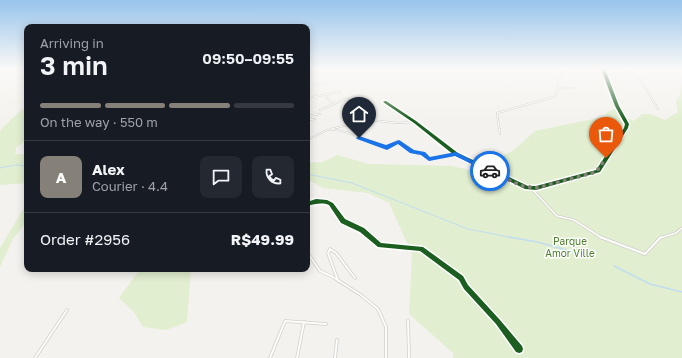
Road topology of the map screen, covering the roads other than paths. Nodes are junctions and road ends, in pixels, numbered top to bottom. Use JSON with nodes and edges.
{"nodes":[{"id":1,"x":609,"y":86,"type":"edge"},
{"id":2,"x":645,"y":86,"type":"edge"},
{"id":3,"x":557,"y":88,"type":"joint"},
{"id":4,"x":573,"y":88,"type":"dead end"},
{"id":5,"x":340,"y":92,"type":"dead end"},
{"id":6,"x":325,"y":95,"type":"junction"},
{"id":7,"x":310,"y":98,"type":"edge"},
{"id":8,"x":348,"y":98,"type":"dead end"},
{"id":9,"x":385,"y":102,"type":"dead end"},
{"id":10,"x":333,"y":104,"type":"junction"},
{"id":11,"x":658,"y":109,"type":"dead end"},
{"id":12,"x":320,"y":110,"type":"dead end"},
{"id":13,"x":320,"y":114,"type":"dead end"},
{"id":14,"x":310,"y":116,"type":"edge"},
{"id":15,"x":315,"y":119,"type":"dead end"},
{"id":16,"x":310,"y":120,"type":"edge"},
{"id":17,"x":414,"y":122,"type":"junction"},
{"id":18,"x":329,"y":130,"type":"junction"},
{"id":19,"x":500,"y":134,"type":"dead end"},
{"id":20,"x":310,"y":139,"type":"edge"},
{"id":21,"x":456,"y":154,"type":"junction"},
{"id":22,"x":532,"y":188,"type":"junction"},
{"id":23,"x":310,"y":203,"type":"edge"},
{"id":24,"x":682,"y":228,"type":"edge"},
{"id":25,"x":310,"y":256,"type":"edge"},
{"id":26,"x":355,"y":278,"type":"dead end"},
{"id":27,"x":338,"y":281,"type":"junction"},
{"id":28,"x":67,"y":310,"type":"dead end"},
{"id":29,"x":408,"y":321,"type":"dead end"},
{"id":30,"x":304,"y":322,"type":"junction"},
{"id":31,"x":326,"y":324,"type":"dead end"},
{"id":32,"x":337,"y":340,"type":"dead end"},
{"id":33,"x":519,"y":349,"type":"dead end"},
{"id":34,"x":35,"y":358,"type":"edge"},
{"id":35,"x":270,"y":358,"type":"edge"},
{"id":36,"x":297,"y":358,"type":"edge"},
{"id":37,"x":335,"y":358,"type":"edge"},
{"id":38,"x":386,"y":358,"type":"edge"},
{"id":39,"x":409,"y":358,"type":"edge"}],
"edges":[{"from":1,"to":22,"type":"street"},
{"from":2,"to":11,"type":"street"},
{"from":3,"to":4,"type":"street"},
{"from":3,"to":19,"type":"street"},
{"from":5,"to":6,"type":"street"},
{"from":6,"to":7,"type":"street"},
{"from":6,"to":10,"type":"street"},
{"from":8,"to":10,"type":"street"},
{"from":9,"to":17,"type":"street"},
{"from":10,"to":12,"type":"street"},
{"from":13,"to":14,"type":"street"},
{"from":15,"to":16,"type":"street"},
{"from":17,"to":18,"type":"street"},
{"from":17,"to":21,"type":"street"},
{"from":18,"to":20,"type":"street"},
{"from":18,"to":21,"type":"street"},
{"from":21,"to":22,"type":"street"},
{"from":22,"to":24,"type":"street"},
{"from":23,"to":33,"type":"street"},
{"from":25,"to":27,"type":"street"},
{"from":26,"to":27,"type":"street"},
{"from":27,"to":38,"type":"street"},
{"from":28,"to":34,"type":"street"},
{"from":29,"to":39,"type":"street"},
{"from":30,"to":31,"type":"street"},
{"from":30,"to":35,"type":"street"},
{"from":30,"to":36,"type":"street"},
{"from":32,"to":37,"type":"street"}]}
